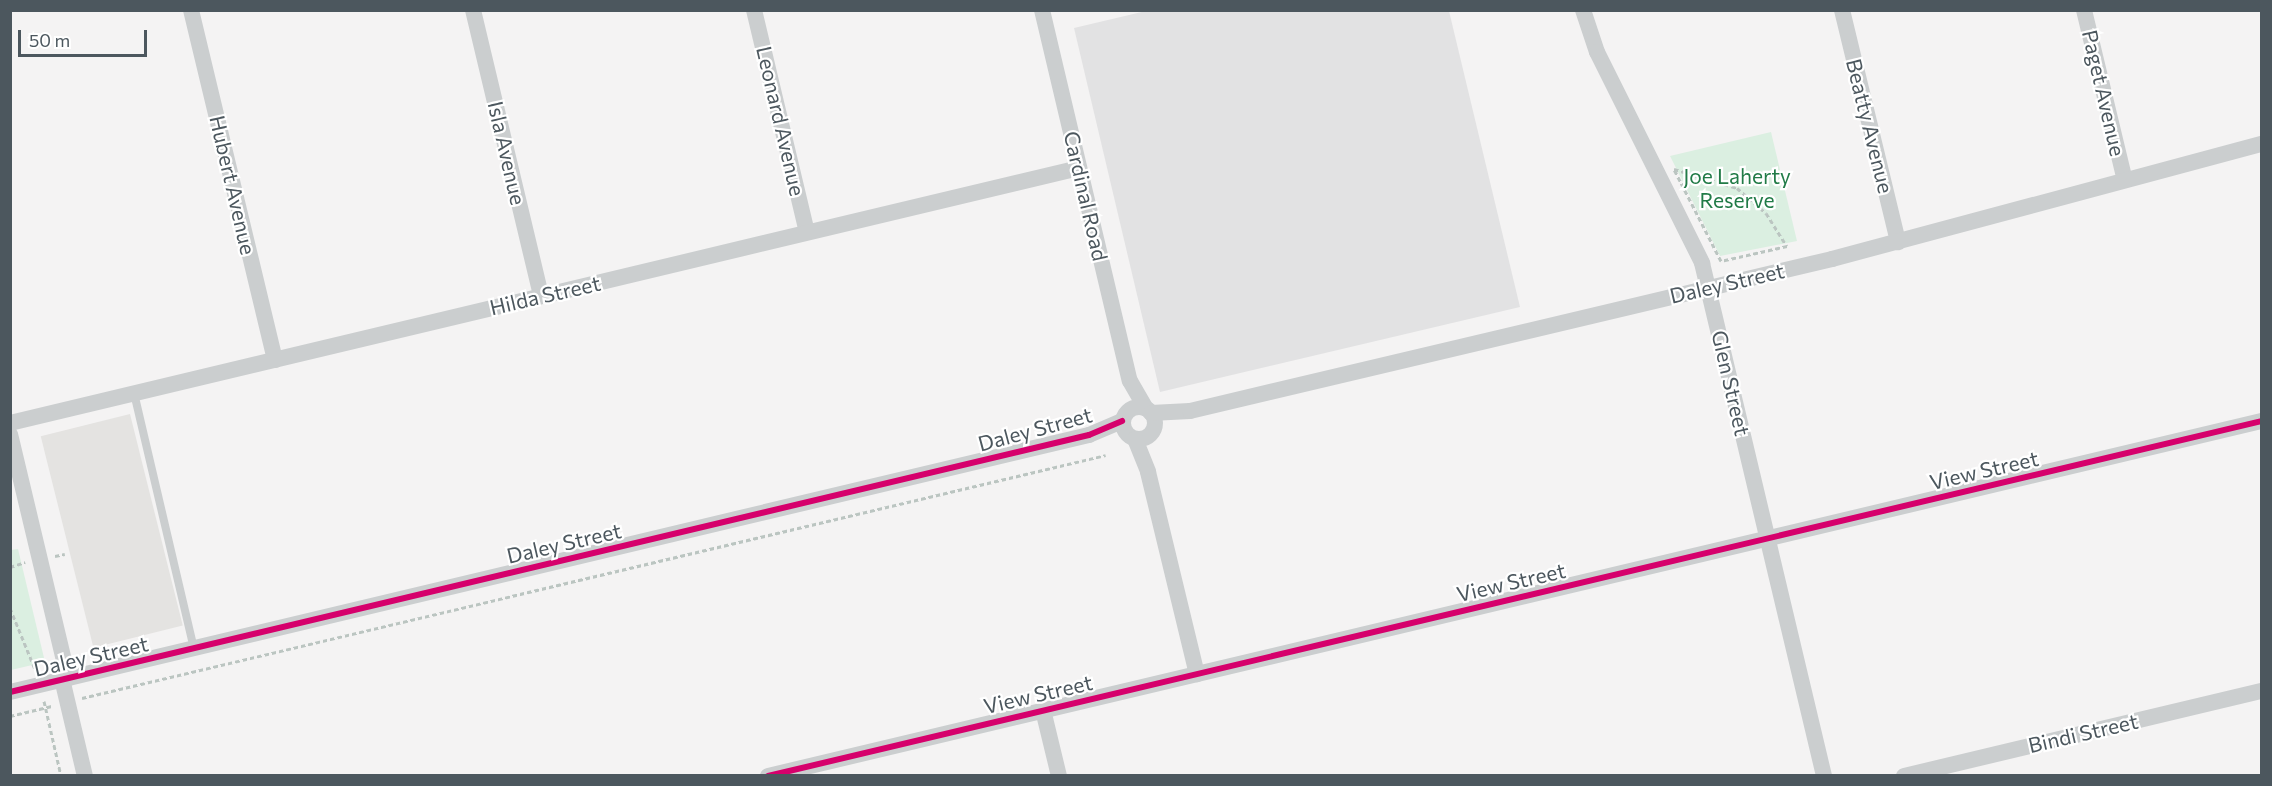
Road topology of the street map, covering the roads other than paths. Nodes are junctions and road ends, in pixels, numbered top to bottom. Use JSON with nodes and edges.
{"nodes":[{"id":1,"x":191,"y":10,"type":"edge"},
{"id":2,"x":473,"y":10,"type":"edge"},
{"id":3,"x":754,"y":10,"type":"edge"},
{"id":4,"x":1042,"y":10,"type":"edge"},
{"id":5,"x":1583,"y":10,"type":"edge"},
{"id":6,"x":1842,"y":10,"type":"edge"},
{"id":7,"x":2085,"y":10,"type":"edge"},
{"id":8,"x":2262,"y":144,"type":"edge"},
{"id":9,"x":1079,"y":168,"type":"junction"},
{"id":10,"x":2124,"y":176,"type":"junction"},
{"id":11,"x":807,"y":232,"type":"junction"},
{"id":12,"x":1898,"y":242,"type":"junction"},
{"id":13,"x":1708,"y":288,"type":"junction"},
{"id":14,"x":541,"y":296,"type":"junction"},
{"id":15,"x":275,"y":360,"type":"junction"},
{"id":16,"x":134,"y":393,"type":"junction"},
{"id":17,"x":2262,"y":420,"type":"edge"},
{"id":18,"x":10,"y":423,"type":"edge"},
{"id":19,"x":1139,"y":424,"type":"junction"},
{"id":20,"x":10,"y":434,"type":"edge"},
{"id":21,"x":1768,"y":538,"type":"junction"},
{"id":22,"x":194,"y":648,"type":"junction"},
{"id":23,"x":1197,"y":674,"type":"junction"},
{"id":24,"x":65,"y":679,"type":"junction"},
{"id":25,"x":2262,"y":691,"type":"edge"},
{"id":26,"x":10,"y":692,"type":"edge"},
{"id":27,"x":1043,"y":710,"type":"junction"},
{"id":28,"x":85,"y":776,"type":"edge"},
{"id":29,"x":768,"y":776,"type":"edge"},
{"id":30,"x":1059,"y":776,"type":"edge"},
{"id":31,"x":1824,"y":776,"type":"edge"},
{"id":32,"x":1904,"y":776,"type":"edge"}],
"edges":[{"from":1,"to":15,"type":"street","name":"Hubert Avenue"},
{"from":2,"to":14,"type":"street","name":"Isla Avenue"},
{"from":3,"to":11,"type":"street","name":"Leonard Avenue"},
{"from":4,"to":9,"type":"street","name":"Cardinal Road"},
{"from":5,"to":13,"type":"street","name":"Glen Street"},
{"from":6,"to":12,"type":"street","name":"Beatty Avenue"},
{"from":7,"to":10,"type":"street","name":"Paget Avenue"},
{"from":8,"to":10,"type":"street","name":"Daley Street"},
{"from":9,"to":11,"type":"street","name":"Hilda Street"},
{"from":9,"to":19,"type":"street","name":"Cardinal Road"},
{"from":10,"to":12,"type":"street","name":"Daley Street"},
{"from":11,"to":14,"type":"street","name":"Hilda Street"},
{"from":12,"to":13,"type":"street","name":"Daley Street"},
{"from":13,"to":19,"type":"street","name":"Daley Street"},
{"from":13,"to":21,"type":"street","name":"Glen Street"},
{"from":14,"to":15,"type":"street","name":"Hilda Street"},
{"from":15,"to":16,"type":"street","name":"Hilda Street"},
{"from":16,"to":18,"type":"street","name":"Hilda Street"},
{"from":16,"to":22,"type":"lane"},
{"from":17,"to":21,"type":"street","name":"View Street"},
{"from":19,"to":22,"type":"street","name":"Daley Street"},
{"from":19,"to":23,"type":"street","name":"Cardinal Road"},
{"from":20,"to":24,"type":"street"},
{"from":21,"to":23,"type":"street","name":"View Street"},
{"from":21,"to":31,"type":"street","name":"Glen Street"},
{"from":22,"to":24,"type":"street","name":"Daley Street"},
{"from":23,"to":27,"type":"street","name":"View Street"},
{"from":24,"to":26,"type":"street","name":"Daley Street"},
{"from":24,"to":28,"type":"street"},
{"from":25,"to":32,"type":"street","name":"Bindi Street"},
{"from":27,"to":29,"type":"street","name":"View Street"},
{"from":27,"to":30,"type":"street"}]}
